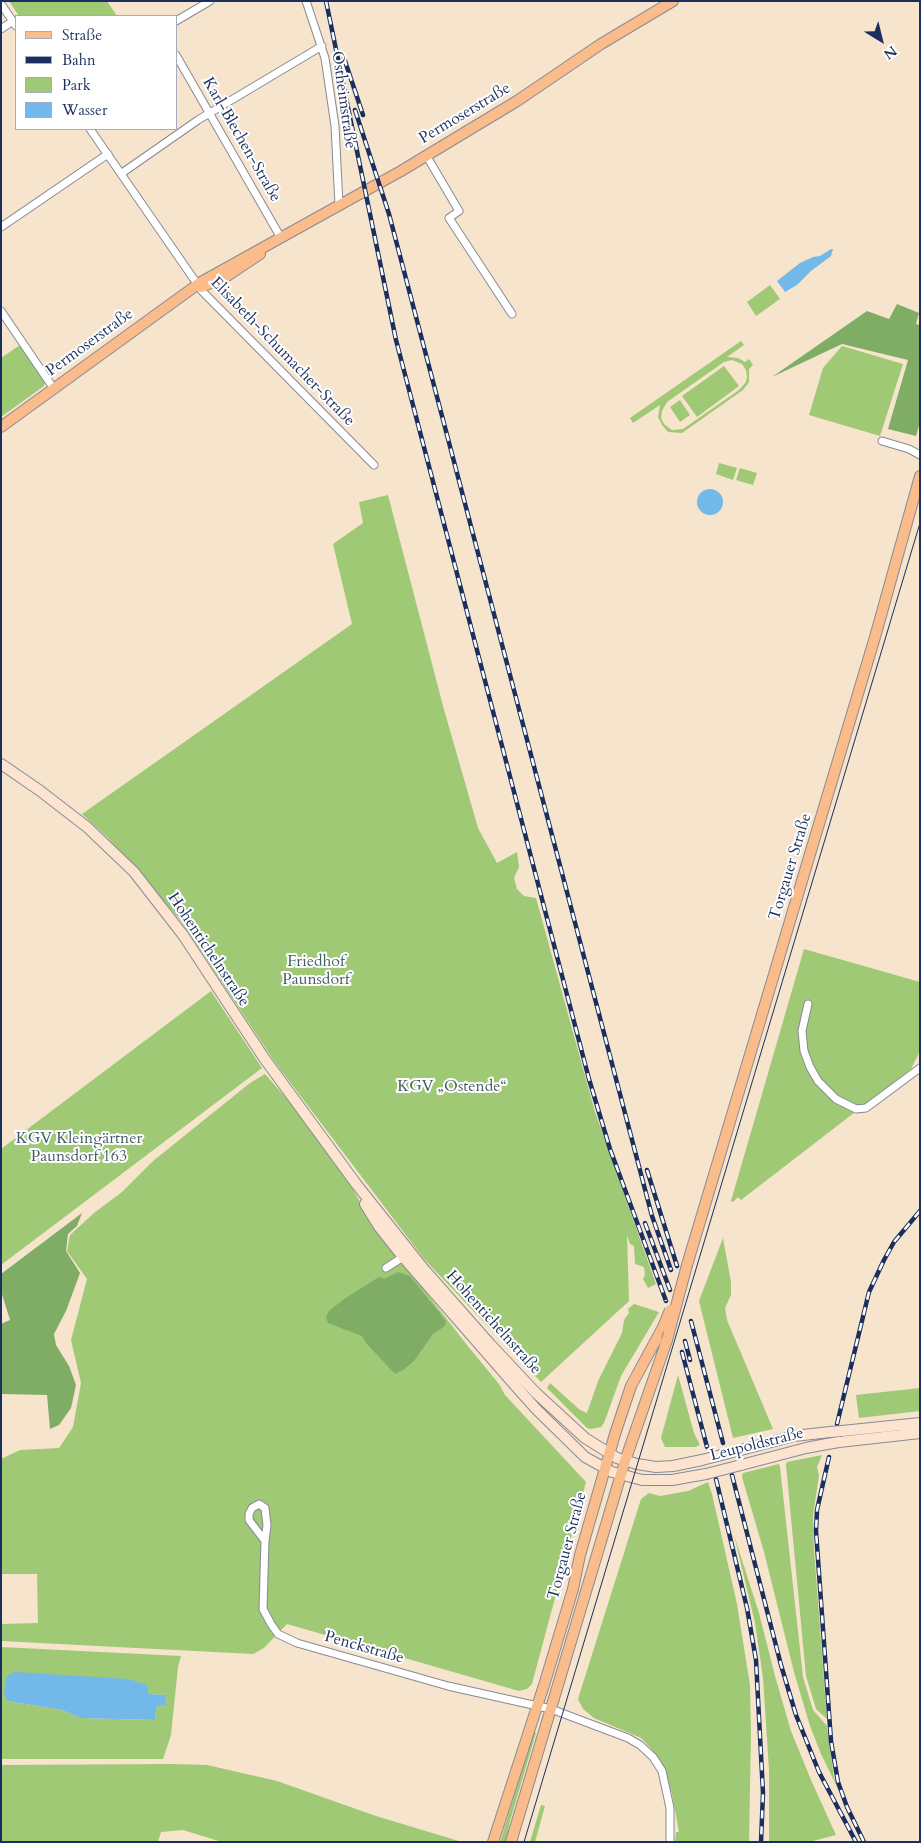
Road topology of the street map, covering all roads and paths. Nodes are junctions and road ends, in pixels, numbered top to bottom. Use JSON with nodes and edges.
{"nodes":[{"id":1,"x":210,"y":1,"type":"edge"},
{"id":2,"x":306,"y":1,"type":"edge"},
{"id":3,"x":673,"y":1,"type":"edge"},
{"id":4,"x":1,"y":4,"type":"edge"},
{"id":5,"x":178,"y":20,"type":"edge"},
{"id":6,"x":14,"y":23,"type":"edge"},
{"id":7,"x":1,"y":28,"type":"edge"},
{"id":8,"x":322,"y":46,"type":"junction"},
{"id":9,"x":178,"y":58,"type":"edge"},
{"id":10,"x":210,"y":113,"type":"junction"},
{"id":11,"x":91,"y":130,"type":"edge"},
{"id":12,"x":108,"y":154,"type":"junction"},
{"id":13,"x":426,"y":155,"type":"junction"},
{"id":14,"x":122,"y":173,"type":"junction"},
{"id":15,"x":339,"y":205,"type":"junction"},
{"id":16,"x":1,"y":227,"type":"edge"},
{"id":17,"x":281,"y":238,"type":"junction"},
{"id":18,"x":198,"y":286,"type":"junction"},
{"id":19,"x":1,"y":311,"type":"edge"},
{"id":20,"x":512,"y":314,"type":"dead end"},
{"id":21,"x":54,"y":389,"type":"junction"},
{"id":22,"x":1,"y":427,"type":"edge"},
{"id":23,"x":882,"y":441,"type":"dead end"},
{"id":24,"x":920,"y":455,"type":"edge"},
{"id":25,"x":374,"y":465,"type":"dead end"},
{"id":26,"x":920,"y":476,"type":"edge"},
{"id":27,"x":1,"y":764,"type":"edge"},
{"id":28,"x":808,"y":1004,"type":"dead end"},
{"id":29,"x":920,"y":1068,"type":"edge"},
{"id":30,"x":357,"y":1185,"type":"junction"},
{"id":31,"x":403,"y":1257,"type":"junction"},
{"id":32,"x":688,"y":1263,"type":"junction"},
{"id":33,"x":386,"y":1268,"type":"dead end"},
{"id":34,"x":920,"y":1423,"type":"edge"},
{"id":35,"x":920,"y":1433,"type":"edge"},
{"id":36,"x":609,"y":1454,"type":"junction"},
{"id":37,"x":625,"y":1461,"type":"junction"},
{"id":38,"x":604,"y":1469,"type":"junction"},
{"id":39,"x":621,"y":1475,"type":"junction"},
{"id":40,"x":265,"y":1541,"type":"junction"},
{"id":41,"x":538,"y":1706,"type":"junction"},
{"id":42,"x":550,"y":1710,"type":"junction"},
{"id":43,"x":493,"y":1842,"type":"edge"},
{"id":44,"x":511,"y":1842,"type":"edge"},
{"id":45,"x":670,"y":1842,"type":"edge"}],
"edges":[{"from":1,"to":5,"type":"street"},
{"from":2,"to":8,"type":"street","name":"Ostheimstraße"},
{"from":3,"to":13,"type":"main road","name":"Permoserstraße"},
{"from":4,"to":6,"type":"street"},
{"from":6,"to":7,"type":"street"},
{"from":8,"to":10,"type":"street"},
{"from":8,"to":15,"type":"street","name":"Ostheimstraße"},
{"from":9,"to":10,"type":"street","name":"Karl-Blechen-Straße"},
{"from":10,"to":14,"type":"street"},
{"from":10,"to":17,"type":"street","name":"Karl-Blechen-Straße"},
{"from":11,"to":12,"type":"street","name":"Elisabeth-Schumacher-Straße"},
{"from":12,"to":14,"type":"street","name":"Elisabeth-Schumacher-Straße"},
{"from":12,"to":16,"type":"street"},
{"from":13,"to":15,"type":"main road","name":"Permoserstraße"},
{"from":13,"to":20,"type":"street"},
{"from":14,"to":18,"type":"street","name":"Elisabeth-Schumacher-Straße"},
{"from":15,"to":17,"type":"main road","name":"Permoserstraße"},
{"from":17,"to":18,"type":"main road","name":"Permoserstraße"},
{"from":18,"to":21,"type":"main road","name":"Permoserstraße"},
{"from":18,"to":25,"type":"street","name":"Elisabeth-Schumacher-Straße"},
{"from":19,"to":21,"type":"street"},
{"from":21,"to":22,"type":"main road","name":"Permoserstraße"},
{"from":23,"to":24,"type":"street"},
{"from":26,"to":32,"type":"main road","name":"Torgauer Straße"},
{"from":27,"to":30,"type":"main road","name":"Hohentichelnstraße"},
{"from":28,"to":29,"type":"street"},
{"from":30,"to":31,"type":"main road","name":"Hohentichelnstraße"},
{"from":30,"to":36,"type":"main road","name":"Hohentichelnstraße"},
{"from":31,"to":33,"type":"street"},
{"from":31,"to":38,"type":"main road","name":"Hohentichelnstraße"},
{"from":32,"to":36,"type":"main road","name":"Torgauer Straße","bridge":true},
{"from":32,"to":37,"type":"main road","name":"Torgauer Straße","bridge":true},
{"from":34,"to":37,"type":"main road","name":"Leupoldstraße","bridge":true},
{"from":35,"to":39,"type":"main road","name":"Leupoldstraße","bridge":true},
{"from":36,"to":37,"type":"main road","name":"Hohentichelnstraße"},
{"from":36,"to":38,"type":"main road","name":"Torgauer Straße"},
{"from":37,"to":39,"type":"main road","name":"Torgauer Straße"},
{"from":38,"to":39,"type":"main road","name":"Leupoldstraße"},
{"from":38,"to":41,"type":"main road","name":"Torgauer Straße"},
{"from":39,"to":42,"type":"main road","name":"Torgauer Straße"},
{"from":40,"to":40,"type":"street","name":"Penckstraße"},
{"from":40,"to":41,"type":"street","name":"Penckstraße"},
{"from":41,"to":42,"type":"street","name":"Penckstraße"},
{"from":41,"to":43,"type":"main road","name":"Torgauer Straße"},
{"from":42,"to":44,"type":"main road","name":"Torgauer Straße"},
{"from":42,"to":45,"type":"street","name":"Penckstraße"}]}
